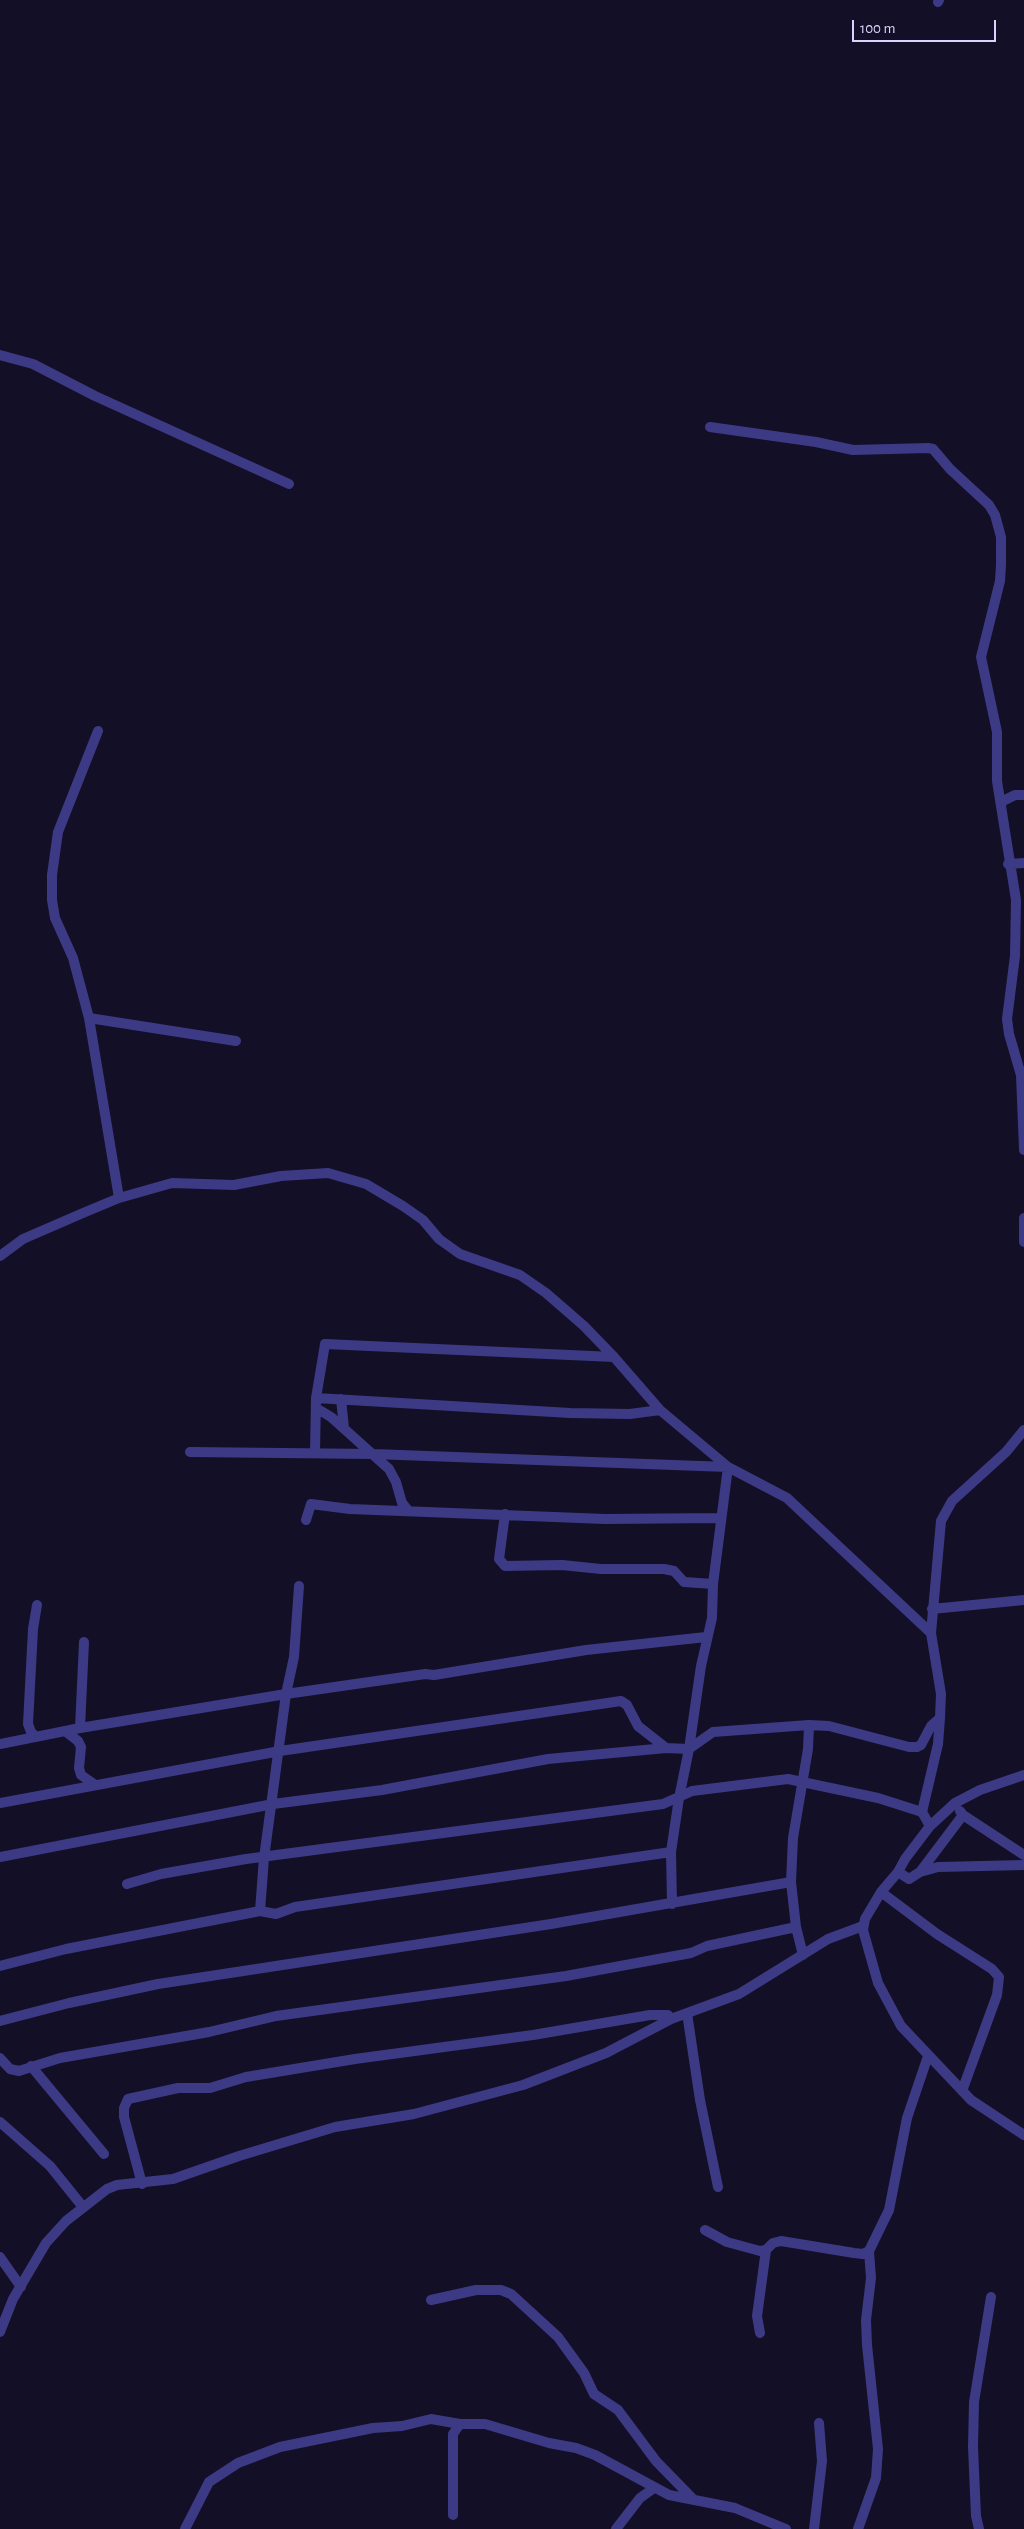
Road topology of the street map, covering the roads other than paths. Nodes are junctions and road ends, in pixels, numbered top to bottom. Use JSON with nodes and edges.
{"nodes":[{"id":1,"x":0,"y":355,"type":"edge"},
{"id":2,"x":710,"y":427,"type":"dead end"},
{"id":3,"x":289,"y":484,"type":"dead end"},
{"id":4,"x":98,"y":731,"type":"dead end"},
{"id":5,"x":1024,"y":795,"type":"edge"},
{"id":6,"x":1001,"y":802,"type":"junction"},
{"id":7,"x":1024,"y":863,"type":"edge"},
{"id":8,"x":1008,"y":864,"type":"junction"},
{"id":9,"x":1020,"y":956,"type":"edge"},
{"id":10,"x":89,"y":1018,"type":"junction"},
{"id":11,"x":236,"y":1042,"type":"dead end"},
{"id":12,"x":1024,"y":1150,"type":"edge"},
{"id":13,"x":119,"y":1198,"type":"junction"},
{"id":14,"x":1024,"y":1218,"type":"edge"},
{"id":15,"x":1024,"y":1242,"type":"edge"},
{"id":16,"x":0,"y":1256,"type":"edge"},
{"id":17,"x":614,"y":1356,"type":"junction"},
{"id":18,"x":341,"y":1399,"type":"junction"},
{"id":19,"x":316,"y":1403,"type":"junction"},
{"id":20,"x":660,"y":1410,"type":"junction"},
{"id":21,"x":344,"y":1428,"type":"junction"},
{"id":22,"x":1024,"y":1430,"type":"edge"},
{"id":23,"x":190,"y":1452,"type":"dead end"},
{"id":24,"x":315,"y":1453,"type":"junction"},
{"id":25,"x":373,"y":1454,"type":"junction"},
{"id":26,"x":728,"y":1467,"type":"junction"},
{"id":27,"x":407,"y":1509,"type":"junction"},
{"id":28,"x":505,"y":1514,"type":"junction"},
{"id":29,"x":720,"y":1518,"type":"junction"},
{"id":30,"x":306,"y":1520,"type":"dead end"},
{"id":31,"x":712,"y":1584,"type":"junction"},
{"id":32,"x":299,"y":1586,"type":"dead end"},
{"id":33,"x":1024,"y":1600,"type":"edge"},
{"id":34,"x":37,"y":1605,"type":"dead end"},
{"id":35,"x":932,"y":1609,"type":"junction"},
{"id":36,"x":931,"y":1632,"type":"junction"},
{"id":37,"x":706,"y":1637,"type":"junction"},
{"id":38,"x":84,"y":1642,"type":"dead end"},
{"id":39,"x":286,"y":1694,"type":"junction"},
{"id":40,"x":940,"y":1718,"type":"junction"},
{"id":41,"x":809,"y":1725,"type":"junction"},
{"id":42,"x":80,"y":1728,"type":"junction"},
{"id":43,"x":66,"y":1731,"type":"junction"},
{"id":44,"x":36,"y":1736,"type":"junction"},
{"id":45,"x":0,"y":1744,"type":"edge"},
{"id":46,"x":666,"y":1748,"type":"junction"},
{"id":47,"x":689,"y":1749,"type":"junction"},
{"id":48,"x":280,"y":1751,"type":"junction"},
{"id":49,"x":1024,"y":1775,"type":"edge"},
{"id":50,"x":803,"y":1781,"type":"junction"},
{"id":51,"x":94,"y":1784,"type":"junction"},
{"id":52,"x":678,"y":1798,"type":"junction"},
{"id":53,"x":955,"y":1803,"type":"junction"},
{"id":54,"x":0,"y":1804,"type":"edge"},
{"id":55,"x":273,"y":1804,"type":"junction"},
{"id":56,"x":922,"y":1812,"type":"junction"},
{"id":57,"x":963,"y":1816,"type":"junction"},
{"id":58,"x":930,"y":1826,"type":"junction"},
{"id":59,"x":670,"y":1852,"type":"junction"},
{"id":60,"x":1024,"y":1855,"type":"edge"},
{"id":61,"x":0,"y":1856,"type":"edge"},
{"id":62,"x":264,"y":1858,"type":"junction"},
{"id":63,"x":1024,"y":1865,"type":"edge"},
{"id":64,"x":898,"y":1872,"type":"junction"},
{"id":65,"x":920,"y":1872,"type":"junction"},
{"id":66,"x":791,"y":1882,"type":"junction"},
{"id":67,"x":128,"y":1884,"type":"dead end"},
{"id":68,"x":880,"y":1892,"type":"junction"},
{"id":69,"x":672,"y":1904,"type":"junction"},
{"id":70,"x":260,"y":1911,"type":"junction"},
{"id":71,"x":863,"y":1926,"type":"junction"},
{"id":72,"x":796,"y":1927,"type":"junction"},
{"id":73,"x":802,"y":1955,"type":"junction"},
{"id":74,"x":0,"y":1966,"type":"edge"},
{"id":75,"x":687,"y":2013,"type":"junction"},
{"id":76,"x":671,"y":2019,"type":"junction"},
{"id":77,"x":0,"y":2021,"type":"edge"},
{"id":78,"x":928,"y":2056,"type":"junction"},
{"id":79,"x":0,"y":2058,"type":"edge"},
{"id":80,"x":31,"y":2066,"type":"junction"},
{"id":81,"x":962,"y":2091,"type":"junction"},
{"id":82,"x":0,"y":2122,"type":"edge"},
{"id":83,"x":1024,"y":2135,"type":"edge"},
{"id":84,"x":104,"y":2154,"type":"dead end"},
{"id":85,"x":142,"y":2184,"type":"junction"},
{"id":86,"x":718,"y":2186,"type":"dead end"},
{"id":87,"x":83,"y":2207,"type":"junction"},
{"id":88,"x":705,"y":2230,"type":"dead end"},
{"id":89,"x":766,"y":2250,"type":"junction"},
{"id":90,"x":869,"y":2251,"type":"junction"},
{"id":91,"x":0,"y":2257,"type":"edge"},
{"id":92,"x":20,"y":2287,"type":"junction"},
{"id":93,"x":991,"y":2297,"type":"dead end"},
{"id":94,"x":431,"y":2300,"type":"dead end"},
{"id":95,"x":0,"y":2332,"type":"edge"},
{"id":96,"x":760,"y":2333,"type":"dead end"},
{"id":97,"x":819,"y":2423,"type":"dead end"},
{"id":98,"x":460,"y":2424,"type":"junction"},
{"id":99,"x":654,"y":2488,"type":"junction"},
{"id":100,"x":693,"y":2499,"type":"junction"},
{"id":101,"x":453,"y":2515,"type":"dead end"},
{"id":102,"x":185,"y":2529,"type":"edge"},
{"id":103,"x":616,"y":2529,"type":"edge"},
{"id":104,"x":786,"y":2529,"type":"edge"},
{"id":105,"x":814,"y":2529,"type":"edge"},
{"id":106,"x":858,"y":2529,"type":"edge"},
{"id":107,"x":979,"y":2529,"type":"edge"}],
"edges":[{"from":1,"to":3,"type":"street"},
{"from":2,"to":6,"type":"street"},
{"from":4,"to":10,"type":"street"},
{"from":5,"to":6,"type":"street"},
{"from":6,"to":8,"type":"street"},
{"from":7,"to":8,"type":"street"},
{"from":8,"to":9,"type":"street"},
{"from":9,"to":12,"type":"street"},
{"from":10,"to":11,"type":"street"},
{"from":10,"to":13,"type":"street"},
{"from":13,"to":16,"type":"street"},
{"from":13,"to":17,"type":"street"},
{"from":14,"to":15,"type":"street"},
{"from":17,"to":19,"type":"street"},
{"from":17,"to":20,"type":"street"},
{"from":18,"to":19,"type":"street"},
{"from":18,"to":20,"type":"street"},
{"from":18,"to":21,"type":"street"},
{"from":19,"to":21,"type":"street"},
{"from":19,"to":24,"type":"street"},
{"from":20,"to":26,"type":"street"},
{"from":21,"to":25,"type":"street"},
{"from":22,"to":35,"type":"street"},
{"from":23,"to":24,"type":"street"},
{"from":24,"to":25,"type":"street"},
{"from":25,"to":26,"type":"street"},
{"from":25,"to":27,"type":"street"},
{"from":26,"to":29,"type":"street"},
{"from":26,"to":36,"type":"street"},
{"from":27,"to":28,"type":"street"},
{"from":27,"to":30,"type":"street"},
{"from":28,"to":29,"type":"street"},
{"from":28,"to":31,"type":"street"},
{"from":29,"to":31,"type":"street"},
{"from":31,"to":37,"type":"street"},
{"from":32,"to":39,"type":"street"},
{"from":33,"to":35,"type":"street"},
{"from":34,"to":44,"type":"street"},
{"from":35,"to":36,"type":"street"},
{"from":36,"to":40,"type":"street"},
{"from":37,"to":39,"type":"street"},
{"from":37,"to":47,"type":"street"},
{"from":38,"to":42,"type":"street"},
{"from":39,"to":42,"type":"street"},
{"from":39,"to":48,"type":"street"},
{"from":40,"to":41,"type":"street"},
{"from":40,"to":56,"type":"street"},
{"from":41,"to":47,"type":"street"},
{"from":41,"to":50,"type":"street"},
{"from":42,"to":43,"type":"street"},
{"from":43,"to":44,"type":"street"},
{"from":43,"to":51,"type":"street"},
{"from":44,"to":45,"type":"street"},
{"from":46,"to":47,"type":"street"},
{"from":46,"to":48,"type":"street"},
{"from":46,"to":55,"type":"street"},
{"from":47,"to":52,"type":"street"},
{"from":48,"to":51,"type":"street"},
{"from":48,"to":55,"type":"street"},
{"from":49,"to":53,"type":"street"},
{"from":50,"to":52,"type":"street"},
{"from":50,"to":56,"type":"street"},
{"from":50,"to":66,"type":"street"},
{"from":51,"to":54,"type":"street"},
{"from":52,"to":59,"type":"street"},
{"from":52,"to":62,"type":"street"},
{"from":53,"to":57,"type":"street"},
{"from":53,"to":58,"type":"street"},
{"from":55,"to":61,"type":"street"},
{"from":55,"to":62,"type":"street"},
{"from":56,"to":58,"type":"street"},
{"from":57,"to":60,"type":"street"},
{"from":57,"to":65,"type":"street"},
{"from":58,"to":64,"type":"street"},
{"from":59,"to":69,"type":"street"},
{"from":59,"to":70,"type":"street"},
{"from":62,"to":67,"type":"street"},
{"from":62,"to":70,"type":"street"},
{"from":63,"to":65,"type":"street"},
{"from":64,"to":65,"type":"street"},
{"from":64,"to":68,"type":"street"},
{"from":66,"to":69,"type":"street"},
{"from":66,"to":72,"type":"street"},
{"from":68,"to":71,"type":"street"},
{"from":68,"to":81,"type":"street"},
{"from":69,"to":77,"type":"street"},
{"from":70,"to":74,"type":"street"},
{"from":71,"to":73,"type":"street"},
{"from":71,"to":78,"type":"street"},
{"from":72,"to":73,"type":"street"},
{"from":72,"to":80,"type":"street"},
{"from":73,"to":75,"type":"street"},
{"from":75,"to":76,"type":"street"},
{"from":75,"to":86,"type":"street"},
{"from":76,"to":85,"type":"street"},
{"from":76,"to":85,"type":"street"},
{"from":78,"to":81,"type":"street"},
{"from":78,"to":90,"type":"street"},
{"from":79,"to":80,"type":"street"},
{"from":80,"to":84,"type":"street"},
{"from":81,"to":83,"type":"street"},
{"from":82,"to":87,"type":"street"},
{"from":85,"to":87,"type":"street"},
{"from":87,"to":92,"type":"street"},
{"from":88,"to":89,"type":"street"},
{"from":89,"to":90,"type":"street"},
{"from":89,"to":96,"type":"street"},
{"from":90,"to":106,"type":"street"},
{"from":91,"to":92,"type":"street"},
{"from":92,"to":95,"type":"street"},
{"from":93,"to":107,"type":"street"},
{"from":94,"to":100,"type":"street"},
{"from":97,"to":105,"type":"street"},
{"from":98,"to":99,"type":"street"},
{"from":98,"to":101,"type":"street"},
{"from":98,"to":102,"type":"street"},
{"from":99,"to":100,"type":"street"},
{"from":99,"to":103,"type":"street"},
{"from":100,"to":104,"type":"street"}]}
